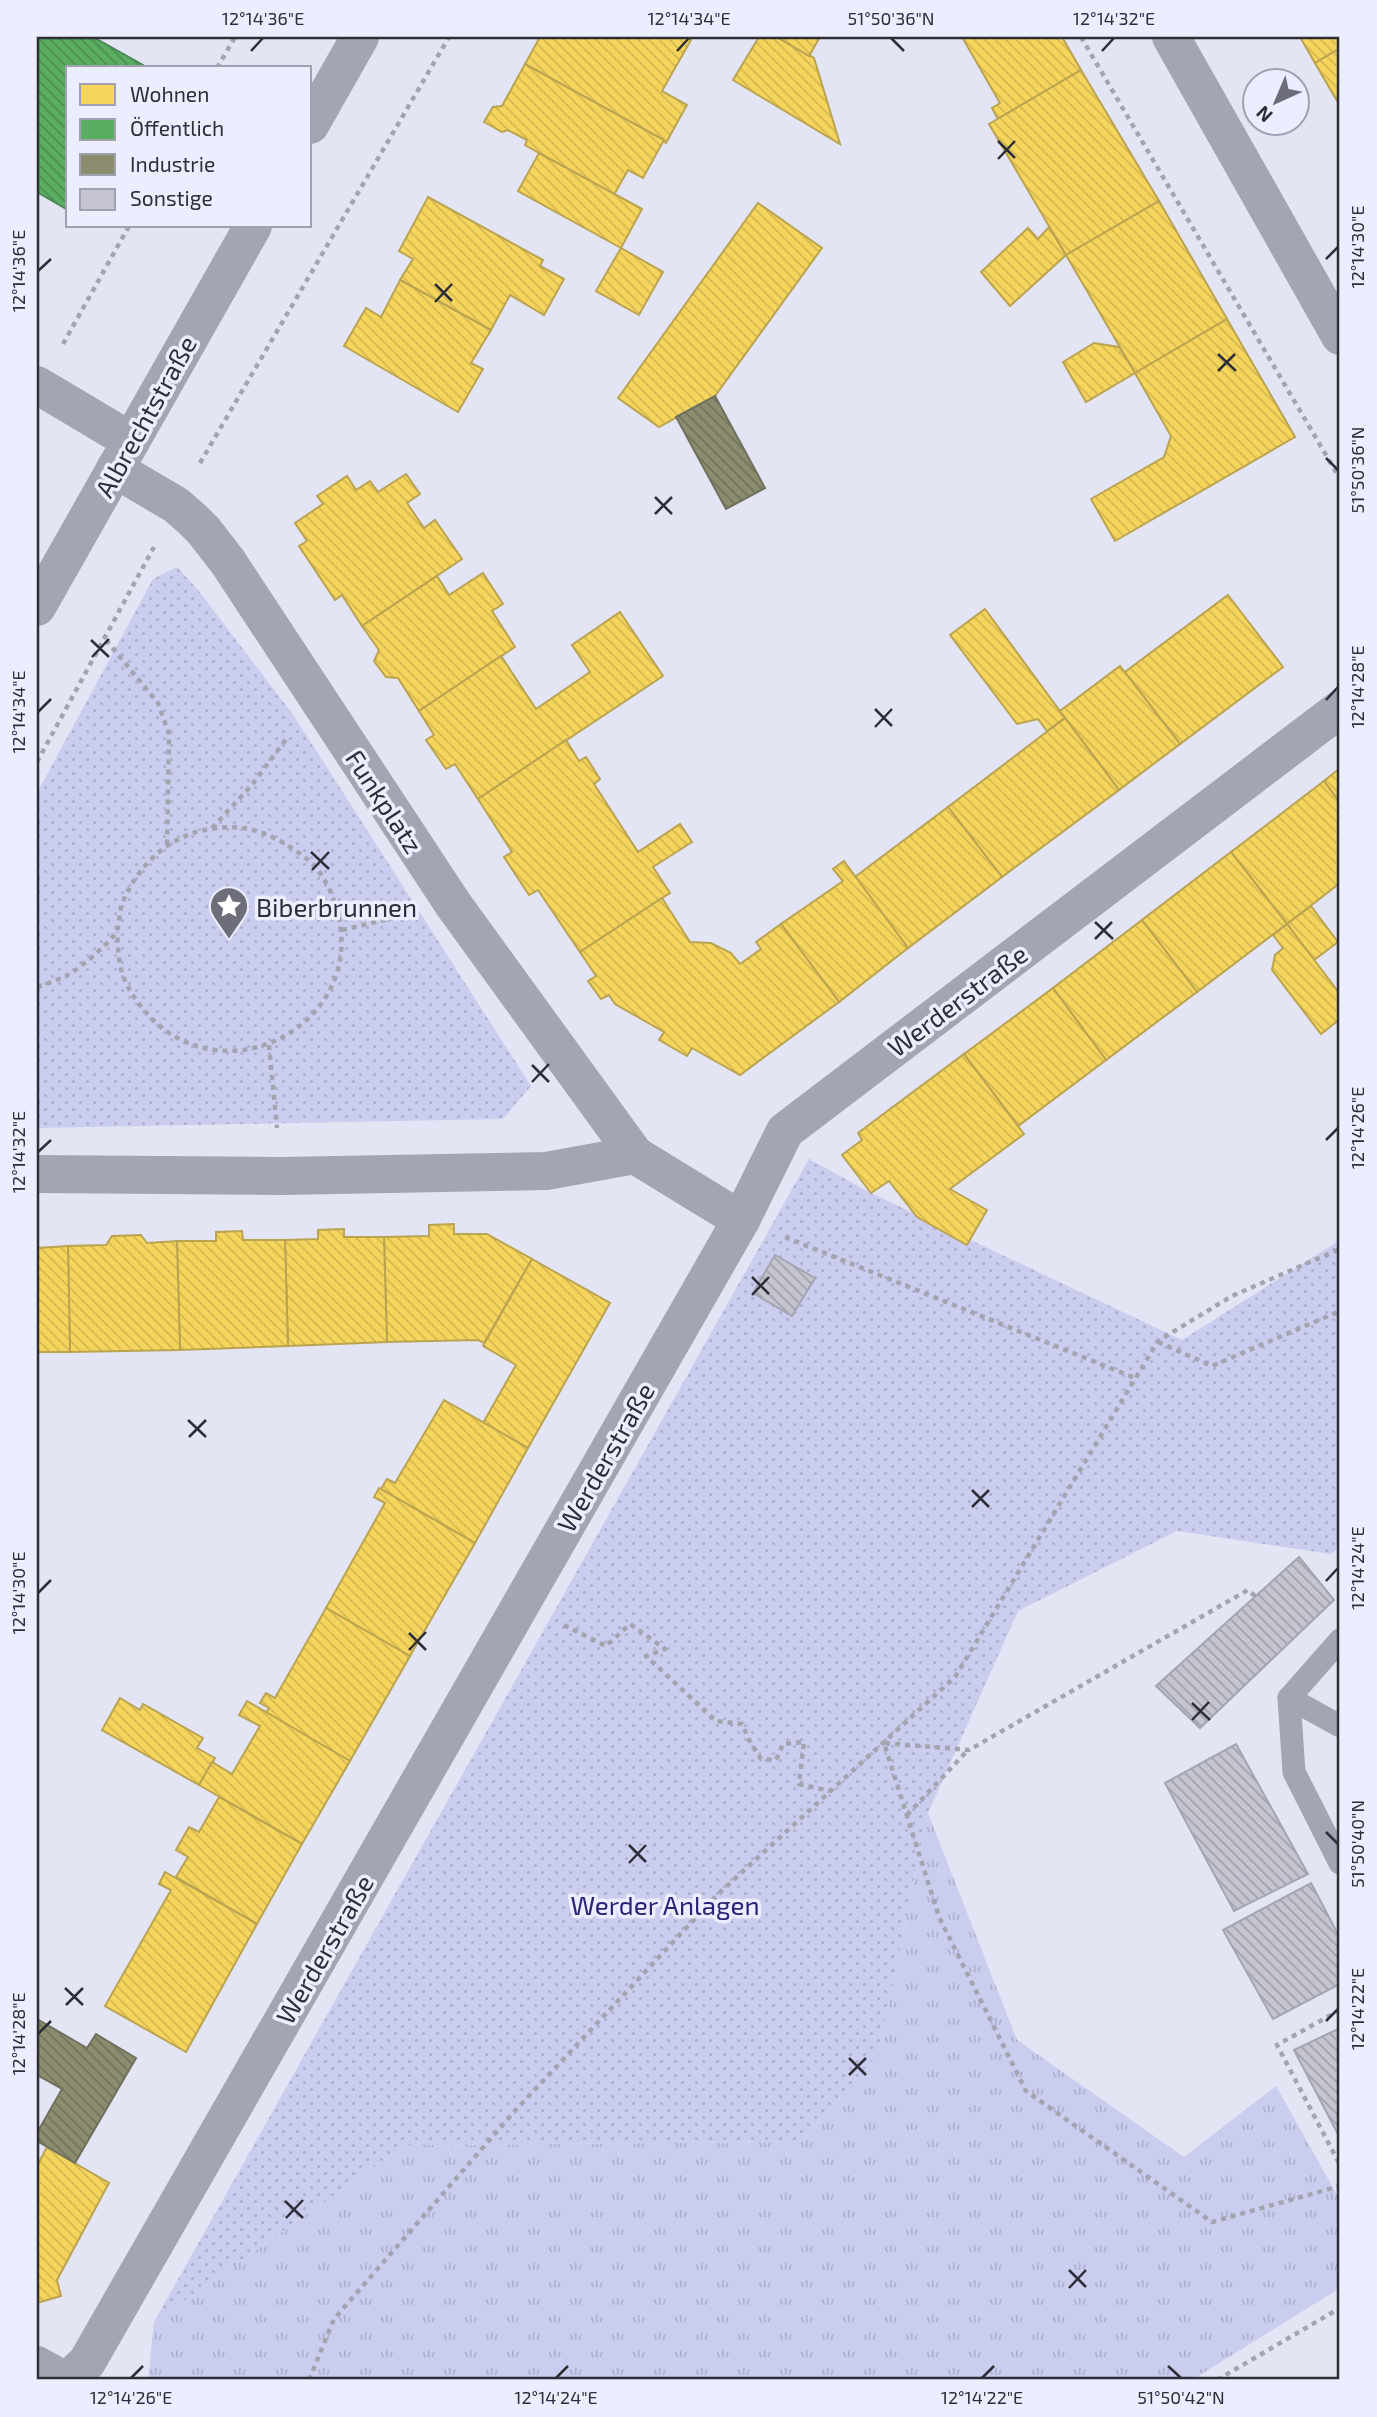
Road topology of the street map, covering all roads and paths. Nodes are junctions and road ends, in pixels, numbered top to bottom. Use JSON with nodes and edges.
{"nodes":[{"id":1,"x":234,"y":37,"type":"edge"},
{"id":2,"x":360,"y":37,"type":"edge"},
{"id":3,"x":449,"y":37,"type":"edge"},
{"id":4,"x":1082,"y":37,"type":"edge"},
{"id":5,"x":1171,"y":37,"type":"edge"},
{"id":6,"x":218,"y":66,"type":"edge"},
{"id":7,"x":312,"y":121,"type":"edge"},
{"id":8,"x":128,"y":228,"type":"edge"},
{"id":9,"x":252,"y":228,"type":"edge"},
{"id":10,"x":1340,"y":336,"type":"edge"},
{"id":11,"x":38,"y":385,"type":"edge"},
{"id":12,"x":123,"y":455,"type":"junction"},
{"id":13,"x":1340,"y":479,"type":"edge"},
{"id":14,"x":176,"y":505,"type":"junction"},
{"id":15,"x":37,"y":607,"type":"edge"},
{"id":16,"x":106,"y":639,"type":"junction"},
{"id":17,"x":317,"y":698,"type":"junction"},
{"id":18,"x":1340,"y":709,"type":"edge"},
{"id":19,"x":37,"y":761,"type":"edge"},
{"id":20,"x":212,"y":828,"type":"junction"},
{"id":21,"x":167,"y":845,"type":"junction"},
{"id":22,"x":453,"y":904,"type":"junction"},
{"id":23,"x":342,"y":930,"type":"junction"},
{"id":24,"x":117,"y":932,"type":"junction"},
{"id":25,"x":37,"y":987,"type":"edge"},
{"id":26,"x":269,"y":1045,"type":"junction"},
{"id":27,"x":635,"y":1155,"type":"junction"},
{"id":28,"x":37,"y":1174,"type":"edge"},
{"id":29,"x":282,"y":1176,"type":"junction"},
{"id":30,"x":741,"y":1220,"type":"junction"},
{"id":31,"x":1340,"y":1250,"type":"edge"},
{"id":32,"x":1340,"y":1311,"type":"edge"},
{"id":33,"x":1157,"y":1341,"type":"junction"},
{"id":34,"x":1135,"y":1378,"type":"junction"},
{"id":35,"x":1255,"y":1596,"type":"dead end"},
{"id":36,"x":522,"y":1603,"type":"junction"},
{"id":37,"x":1340,"y":1640,"type":"edge"},
{"id":38,"x":1289,"y":1698,"type":"junction"},
{"id":39,"x":1340,"y":1726,"type":"edge"},
{"id":40,"x":884,"y":1743,"type":"junction"},
{"id":41,"x":969,"y":1750,"type":"junction"},
{"id":42,"x":830,"y":1792,"type":"junction"},
{"id":43,"x":907,"y":1816,"type":"junction"},
{"id":44,"x":1340,"y":1864,"type":"edge"},
{"id":45,"x":1340,"y":2010,"type":"edge"},
{"id":46,"x":1340,"y":2165,"type":"edge"},
{"id":47,"x":1340,"y":2186,"type":"edge"},
{"id":48,"x":1340,"y":2308,"type":"edge"},
{"id":49,"x":37,"y":2365,"type":"edge"},
{"id":50,"x":66,"y":2380,"type":"edge"},
{"id":51,"x":309,"y":2380,"type":"edge"},
{"id":52,"x":1217,"y":2380,"type":"edge"}],
"edges":[{"from":1,"to":6,"type":"path"},
{"from":2,"to":7,"type":"main road"},
{"from":3,"to":14,"type":"path"},
{"from":4,"to":13,"type":"path"},
{"from":5,"to":10,"type":"street"},
{"from":8,"to":11,"type":"path"},
{"from":9,"to":12,"type":"main road","name":"Albrechtstraße"},
{"from":11,"to":12,"type":"street","name":"Funkplatz"},
{"from":12,"to":14,"type":"street","name":"Funkplatz"},
{"from":12,"to":15,"type":"main road","name":"Albrechtstraße"},
{"from":14,"to":16,"type":"path"},
{"from":14,"to":17,"type":"street","name":"Funkplatz"},
{"from":16,"to":19,"type":"path"},
{"from":16,"to":21,"type":"path"},
{"from":17,"to":20,"type":"path"},
{"from":17,"to":22,"type":"street","name":"Funkplatz"},
{"from":18,"to":30,"type":"street","name":"Werderstraße"},
{"from":20,"to":21,"type":"path"},
{"from":20,"to":23,"type":"path"},
{"from":21,"to":24,"type":"path"},
{"from":22,"to":23,"type":"path"},
{"from":22,"to":27,"type":"street","name":"Funkplatz"},
{"from":23,"to":26,"type":"path"},
{"from":24,"to":25,"type":"path"},
{"from":24,"to":26,"type":"path"},
{"from":26,"to":29,"type":"path"},
{"from":27,"to":29,"type":"street"},
{"from":27,"to":30,"type":"street","name":"Funkplatz"},
{"from":28,"to":29,"type":"street"},
{"from":30,"to":34,"type":"path"},
{"from":30,"to":36,"type":"street","name":"Werderstraße"},
{"from":31,"to":33,"type":"path"},
{"from":32,"to":33,"type":"path"},
{"from":33,"to":34,"type":"path"},
{"from":34,"to":40,"type":"path"},
{"from":35,"to":41,"type":"path"},
{"from":36,"to":42,"type":"path"},
{"from":36,"to":50,"type":"street","name":"Werderstraße"},
{"from":37,"to":38,"type":"lane"},
{"from":38,"to":39,"type":"lane"},
{"from":38,"to":44,"type":"lane"},
{"from":40,"to":41,"type":"path"},
{"from":40,"to":42,"type":"path"},
{"from":40,"to":43,"type":"path"},
{"from":41,"to":43,"type":"path"},
{"from":42,"to":51,"type":"path"},
{"from":43,"to":47,"type":"path"},
{"from":45,"to":46,"type":"path"},
{"from":48,"to":52,"type":"path"},
{"from":49,"to":50,"type":"street"}]}
